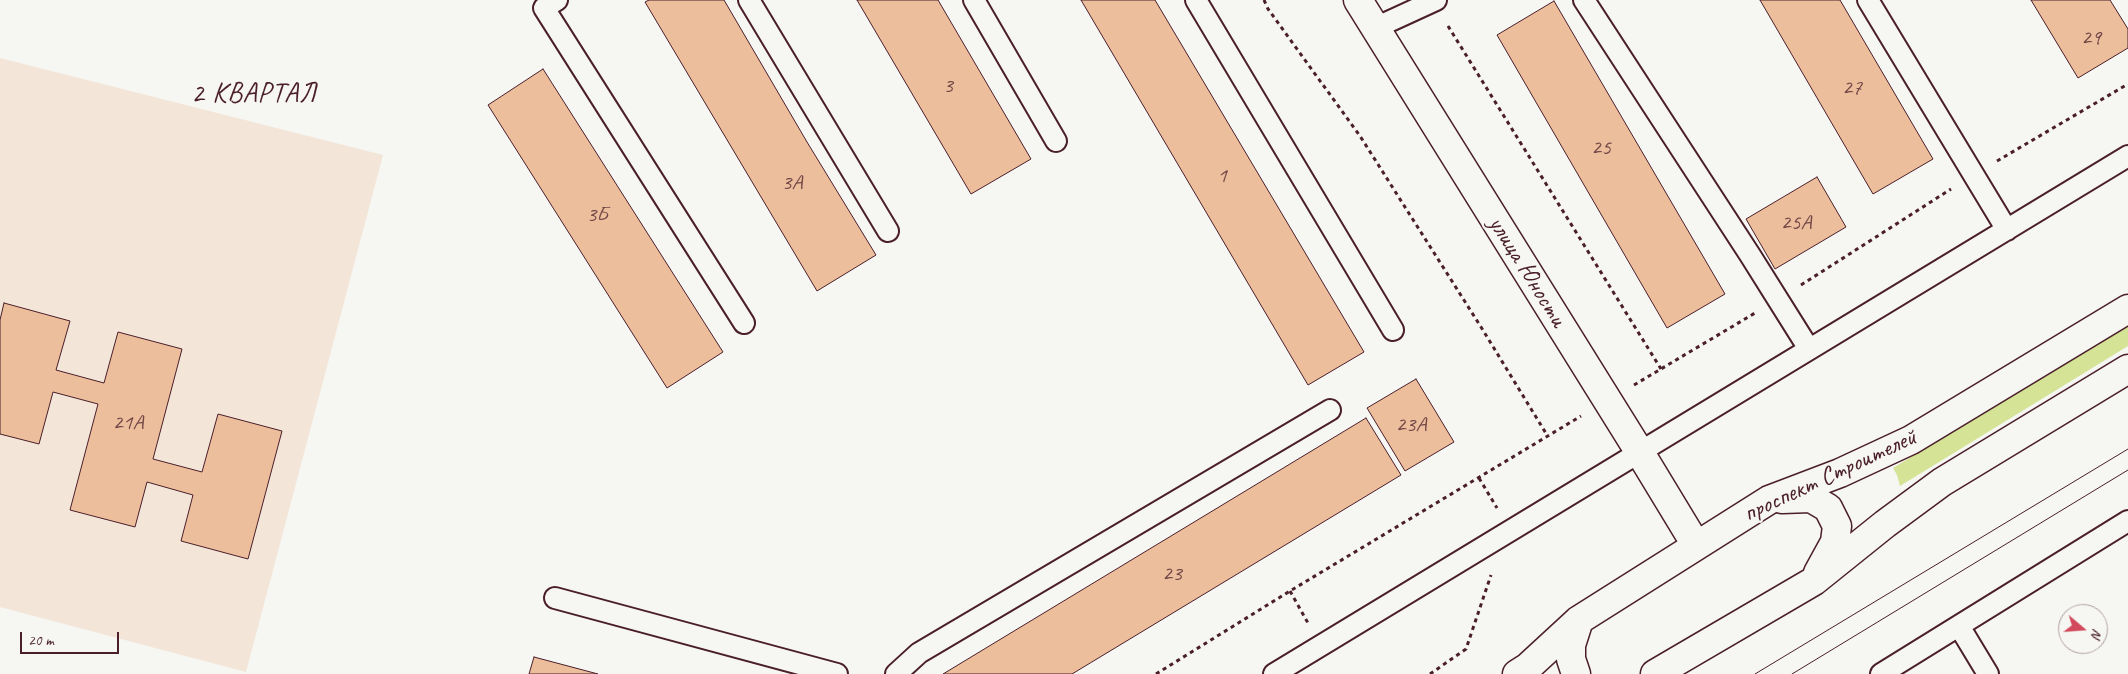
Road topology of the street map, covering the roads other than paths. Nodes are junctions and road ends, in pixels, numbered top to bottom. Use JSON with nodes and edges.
{"nodes":[{"id":1,"x":557,"y":0,"type":"edge"},
{"id":2,"x":750,"y":0,"type":"edge"},
{"id":3,"x":974,"y":0,"type":"edge"},
{"id":4,"x":1196,"y":0,"type":"edge"},
{"id":5,"x":1358,"y":0,"type":"edge"},
{"id":6,"x":1436,"y":0,"type":"edge"},
{"id":7,"x":1584,"y":0,"type":"edge"},
{"id":8,"x":1868,"y":0,"type":"edge"},
{"id":9,"x":1375,"y":28,"type":"junction"},
{"id":10,"x":1056,"y":142,"type":"dead end"},
{"id":11,"x":2128,"y":156,"type":"edge"},
{"id":12,"x":2007,"y":230,"type":"junction"},
{"id":13,"x":888,"y":231,"type":"dead end"},
{"id":14,"x":2128,"y":309,"type":"edge"},
{"id":15,"x":744,"y":323,"type":"dead end"},
{"id":16,"x":1394,"y":330,"type":"dead end"},
{"id":17,"x":1809,"y":349,"type":"junction"},
{"id":18,"x":2128,"y":369,"type":"edge"},
{"id":19,"x":1330,"y":410,"type":"dead end"},
{"id":20,"x":1640,"y":451,"type":"junction"},
{"id":21,"x":1769,"y":500,"type":"junction"},
{"id":22,"x":2128,"y":521,"type":"edge"},
{"id":23,"x":1696,"y":545,"type":"junction"},
{"id":24,"x":1814,"y":581,"type":"junction"},
{"id":25,"x":555,"y":598,"type":"dead end"},
{"id":26,"x":1579,"y":620,"type":"junction"},
{"id":27,"x":1959,"y":626,"type":"junction"},
{"id":28,"x":837,"y":674,"type":"edge"},
{"id":29,"x":896,"y":674,"type":"edge"},
{"id":30,"x":1274,"y":674,"type":"edge"},
{"id":31,"x":1517,"y":674,"type":"edge"},
{"id":32,"x":1576,"y":674,"type":"edge"},
{"id":33,"x":1655,"y":674,"type":"edge"},
{"id":34,"x":1881,"y":674,"type":"edge"},
{"id":35,"x":1988,"y":674,"type":"edge"}],
"edges":[{"from":1,"to":15,"type":"lane"},
{"from":2,"to":13,"type":"lane"},
{"from":3,"to":10,"type":"lane"},
{"from":4,"to":16,"type":"lane"},
{"from":5,"to":9,"type":"main road","name":"улица Юности"},
{"from":6,"to":9,"type":"lane"},
{"from":7,"to":17,"type":"lane"},
{"from":8,"to":12,"type":"lane"},
{"from":9,"to":20,"type":"main road","name":"улица Юности"},
{"from":11,"to":12,"type":"lane"},
{"from":12,"to":17,"type":"lane"},
{"from":14,"to":21,"type":"main road","name":"проспект Строителей"},
{"from":17,"to":20,"type":"lane"},
{"from":18,"to":24,"type":"main road"},
{"from":19,"to":29,"type":"lane"},
{"from":20,"to":23,"type":"main road","name":"улица Юности"},
{"from":20,"to":30,"type":"lane"},
{"from":21,"to":23,"type":"main road","name":"проспект Строителей"},
{"from":21,"to":24,"type":"main road"},
{"from":22,"to":27,"type":"lane"},
{"from":23,"to":26,"type":"main road","name":"проспект Строителей"},
{"from":24,"to":33,"type":"main road"},
{"from":25,"to":28,"type":"lane"},
{"from":26,"to":31,"type":"main road","name":"проспект Строителей"},
{"from":26,"to":32,"type":"main road"},
{"from":27,"to":34,"type":"lane"},
{"from":27,"to":35,"type":"lane"}]}
